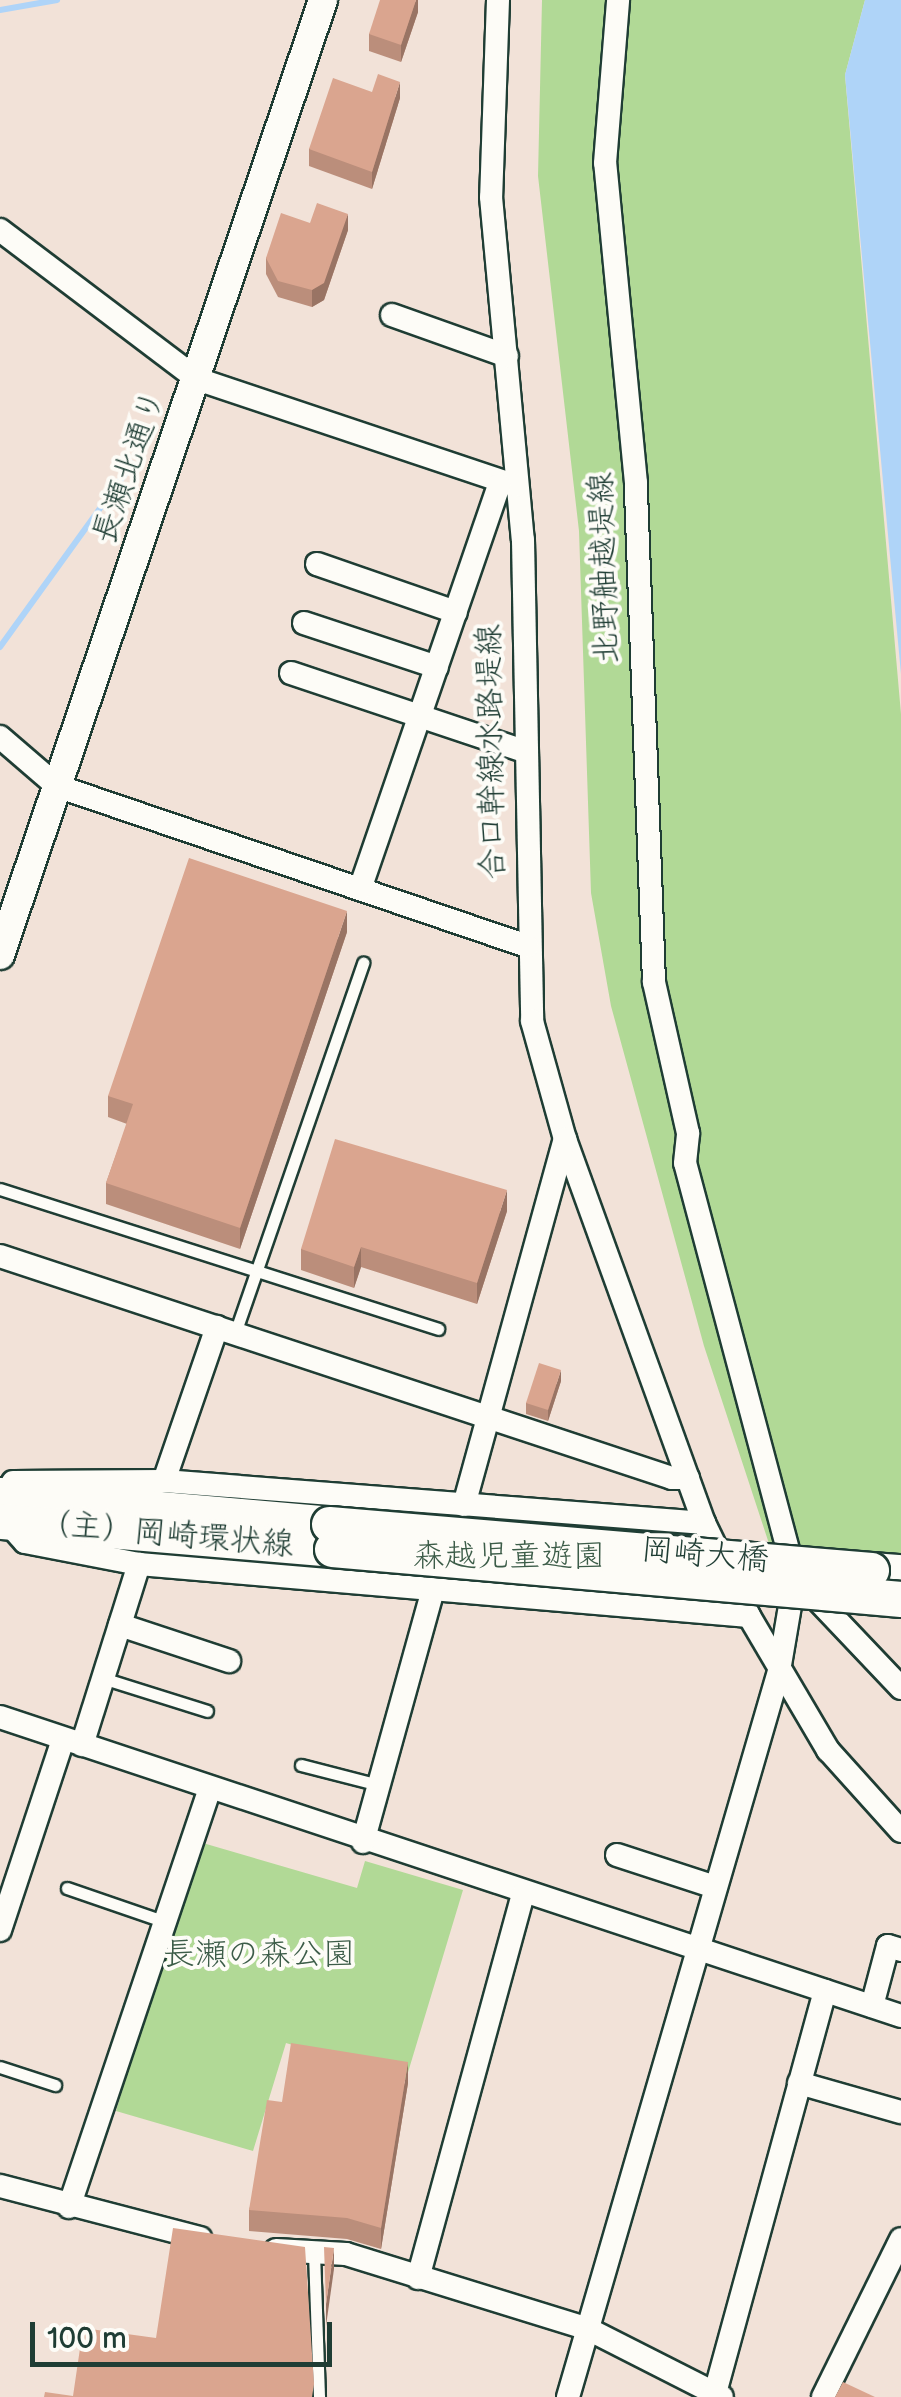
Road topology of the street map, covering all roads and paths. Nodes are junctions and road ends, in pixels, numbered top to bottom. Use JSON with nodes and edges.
{"nodes":[{"id":1,"x":323,"y":0,"type":"edge"},
{"id":2,"x":498,"y":0,"type":"edge"},
{"id":3,"x":618,"y":0,"type":"edge"},
{"id":4,"x":0,"y":230,"type":"edge"},
{"id":5,"x":392,"y":314,"type":"dead end"},
{"id":6,"x":507,"y":356,"type":"junction"},
{"id":7,"x":198,"y":379,"type":"junction"},
{"id":8,"x":508,"y":485,"type":"junction"},
{"id":9,"x":317,"y":564,"type":"dead end"},
{"id":10,"x":456,"y":612,"type":"junction"},
{"id":11,"x":304,"y":623,"type":"dead end"},
{"id":12,"x":437,"y":667,"type":"junction"},
{"id":13,"x":290,"y":673,"type":"dead end"},
{"id":14,"x":420,"y":717,"type":"junction"},
{"id":15,"x":0,"y":738,"type":"edge"},
{"id":16,"x":524,"y":752,"type":"junction"},
{"id":17,"x":56,"y":786,"type":"junction"},
{"id":18,"x":360,"y":889,"type":"junction"},
{"id":19,"x":528,"y":946,"type":"junction"},
{"id":20,"x":0,"y":956,"type":"edge"},
{"id":21,"x":362,"y":962,"type":"dead end"},
{"id":22,"x":565,"y":1139,"type":"junction"},
{"id":23,"x":0,"y":1189,"type":"edge"},
{"id":24,"x":0,"y":1256,"type":"edge"},
{"id":25,"x":254,"y":1274,"type":"junction"},
{"id":26,"x":438,"y":1329,"type":"dead end"},
{"id":27,"x":226,"y":1330,"type":"junction"},
{"id":28,"x":486,"y":1414,"type":"junction"},
{"id":29,"x":688,"y":1478,"type":"junction"},
{"id":30,"x":164,"y":1481,"type":"junction"},
{"id":31,"x":0,"y":1483,"type":"edge"},
{"id":32,"x":459,"y":1505,"type":"junction"},
{"id":33,"x":2,"y":1512,"type":"edge"},
{"id":34,"x":704,"y":1523,"type":"junction"},
{"id":35,"x":330,"y":1537,"type":"junction"},
{"id":36,"x":139,"y":1564,"type":"junction"},
{"id":37,"x":901,"y":1572,"type":"edge"},
{"id":38,"x":795,"y":1576,"type":"junction"},
{"id":39,"x":434,"y":1589,"type":"junction"},
{"id":40,"x":901,"y":1599,"type":"edge"},
{"id":41,"x":748,"y":1616,"type":"junction"},
{"id":42,"x":120,"y":1624,"type":"junction"},
{"id":43,"x":229,"y":1661,"type":"dead end"},
{"id":44,"x":779,"y":1671,"type":"junction"},
{"id":45,"x":102,"y":1678,"type":"junction"},
{"id":46,"x":901,"y":1688,"type":"edge"},
{"id":47,"x":207,"y":1711,"type":"dead end"},
{"id":48,"x":0,"y":1717,"type":"edge"},
{"id":49,"x":73,"y":1742,"type":"junction"},
{"id":50,"x":301,"y":1764,"type":"dead end"},
{"id":51,"x":379,"y":1785,"type":"junction"},
{"id":52,"x":210,"y":1788,"type":"junction"},
{"id":53,"x":901,"y":1831,"type":"edge"},
{"id":54,"x":363,"y":1842,"type":"junction"},
{"id":55,"x":617,"y":1855,"type":"dead end"},
{"id":56,"x":712,"y":1886,"type":"junction"},
{"id":57,"x":67,"y":1888,"type":"dead end"},
{"id":58,"x":6,"y":1891,"type":"edge"},
{"id":59,"x":523,"y":1894,"type":"junction"},
{"id":60,"x":164,"y":1921,"type":"junction"},
{"id":61,"x":0,"y":1930,"type":"edge"},
{"id":62,"x":694,"y":1948,"type":"junction"},
{"id":63,"x":901,"y":1950,"type":"edge"},
{"id":64,"x":825,"y":1992,"type":"junction"},
{"id":65,"x":872,"y":2006,"type":"junction"},
{"id":66,"x":901,"y":2016,"type":"edge"},
{"id":67,"x":0,"y":2067,"type":"edge"},
{"id":68,"x":799,"y":2083,"type":"junction"},
{"id":69,"x":56,"y":2084,"type":"dead end"},
{"id":70,"x":901,"y":2112,"type":"edge"},
{"id":71,"x":0,"y":2186,"type":"edge"},
{"id":72,"x":69,"y":2207,"type":"junction"},
{"id":73,"x":901,"y":2239,"type":"edge"},
{"id":74,"x":314,"y":2253,"type":"junction"},
{"id":75,"x":418,"y":2278,"type":"junction"},
{"id":76,"x":588,"y":2329,"type":"junction"},
{"id":77,"x":718,"y":2395,"type":"edge"},
{"id":78,"x":320,"y":2397,"type":"edge"},
{"id":79,"x":568,"y":2397,"type":"edge"},
{"id":80,"x":823,"y":2397,"type":"edge"}],
"edges":[{"from":1,"to":7,"type":"street","name":"長瀬北通り"},
{"from":2,"to":6,"type":"street","name":"合口幹線水路堤線"},
{"from":3,"to":38,"type":"street","name":"北野舳越堤線"},
{"from":4,"to":7,"type":"street"},
{"from":5,"to":6,"type":"street"},
{"from":6,"to":8,"type":"street","name":"合口幹線水路堤線"},
{"from":7,"to":8,"type":"street"},
{"from":7,"to":17,"type":"street","name":"長瀬北通り"},
{"from":8,"to":10,"type":"street"},
{"from":8,"to":16,"type":"street","name":"合口幹線水路堤線"},
{"from":9,"to":10,"type":"street"},
{"from":10,"to":12,"type":"street"},
{"from":11,"to":12,"type":"street"},
{"from":12,"to":14,"type":"street"},
{"from":13,"to":14,"type":"street"},
{"from":14,"to":16,"type":"street"},
{"from":14,"to":18,"type":"street"},
{"from":15,"to":17,"type":"street"},
{"from":16,"to":19,"type":"street","name":"合口幹線水路堤線"},
{"from":17,"to":18,"type":"street"},
{"from":17,"to":20,"type":"street","name":"長瀬北通り"},
{"from":18,"to":19,"type":"street"},
{"from":19,"to":22,"type":"street","name":"合口幹線水路堤線"},
{"from":21,"to":25,"type":"lane"},
{"from":22,"to":28,"type":"street"},
{"from":22,"to":29,"type":"street","name":"合口幹線水路堤線"},
{"from":23,"to":25,"type":"lane"},
{"from":24,"to":27,"type":"street"},
{"from":25,"to":26,"type":"lane"},
{"from":25,"to":27,"type":"lane"},
{"from":27,"to":28,"type":"street"},
{"from":27,"to":30,"type":"street"},
{"from":28,"to":29,"type":"street"},
{"from":28,"to":32,"type":"street"},
{"from":29,"to":34,"type":"street","name":"合口幹線水路堤線"},
{"from":30,"to":31,"type":"street"},
{"from":30,"to":32,"type":"street"},
{"from":32,"to":34,"type":"street"},
{"from":32,"to":39,"type":"street"},
{"from":33,"to":35,"type":"main road","name":"（主）岡崎環状線"},
{"from":33,"to":36,"type":"street"},
{"from":34,"to":41,"type":"street","name":"合口幹線水路堤線"},
{"from":35,"to":37,"type":"main road","name":"岡崎大橋","bridge":true},
{"from":35,"to":40,"type":"main road","name":"岡崎大橋","bridge":true},
{"from":36,"to":39,"type":"street"},
{"from":36,"to":42,"type":"street"},
{"from":38,"to":44,"type":"street"},
{"from":38,"to":46,"type":"street"},
{"from":39,"to":41,"type":"street"},
{"from":39,"to":51,"type":"street"},
{"from":41,"to":44,"type":"street","name":"合口幹線水路堤線"},
{"from":42,"to":43,"type":"street"},
{"from":42,"to":45,"type":"street"},
{"from":44,"to":53,"type":"street"},
{"from":44,"to":56,"type":"street"},
{"from":45,"to":47,"type":"lane"},
{"from":45,"to":49,"type":"street"},
{"from":48,"to":49,"type":"street"},
{"from":49,"to":52,"type":"street"},
{"from":49,"to":58,"type":"street"},
{"from":50,"to":51,"type":"lane"},
{"from":51,"to":54,"type":"street"},
{"from":52,"to":54,"type":"street"},
{"from":52,"to":60,"type":"street"},
{"from":54,"to":59,"type":"street"},
{"from":55,"to":56,"type":"street"},
{"from":56,"to":62,"type":"street"},
{"from":57,"to":60,"type":"lane"},
{"from":58,"to":61,"type":"street"},
{"from":59,"to":62,"type":"street"},
{"from":59,"to":75,"type":"street"},
{"from":60,"to":72,"type":"street"},
{"from":62,"to":64,"type":"street"},
{"from":62,"to":76,"type":"street"},
{"from":63,"to":65,"type":"street"},
{"from":64,"to":65,"type":"street"},
{"from":64,"to":68,"type":"street"},
{"from":65,"to":66,"type":"street"},
{"from":67,"to":69,"type":"lane"},
{"from":68,"to":70,"type":"street"},
{"from":68,"to":77,"type":"street"},
{"from":71,"to":72,"type":"street"},
{"from":72,"to":74,"type":"street"},
{"from":73,"to":80,"type":"street"},
{"from":74,"to":75,"type":"street"},
{"from":74,"to":78,"type":"lane"},
{"from":75,"to":76,"type":"street"},
{"from":76,"to":77,"type":"street"},
{"from":76,"to":79,"type":"street"}]}
